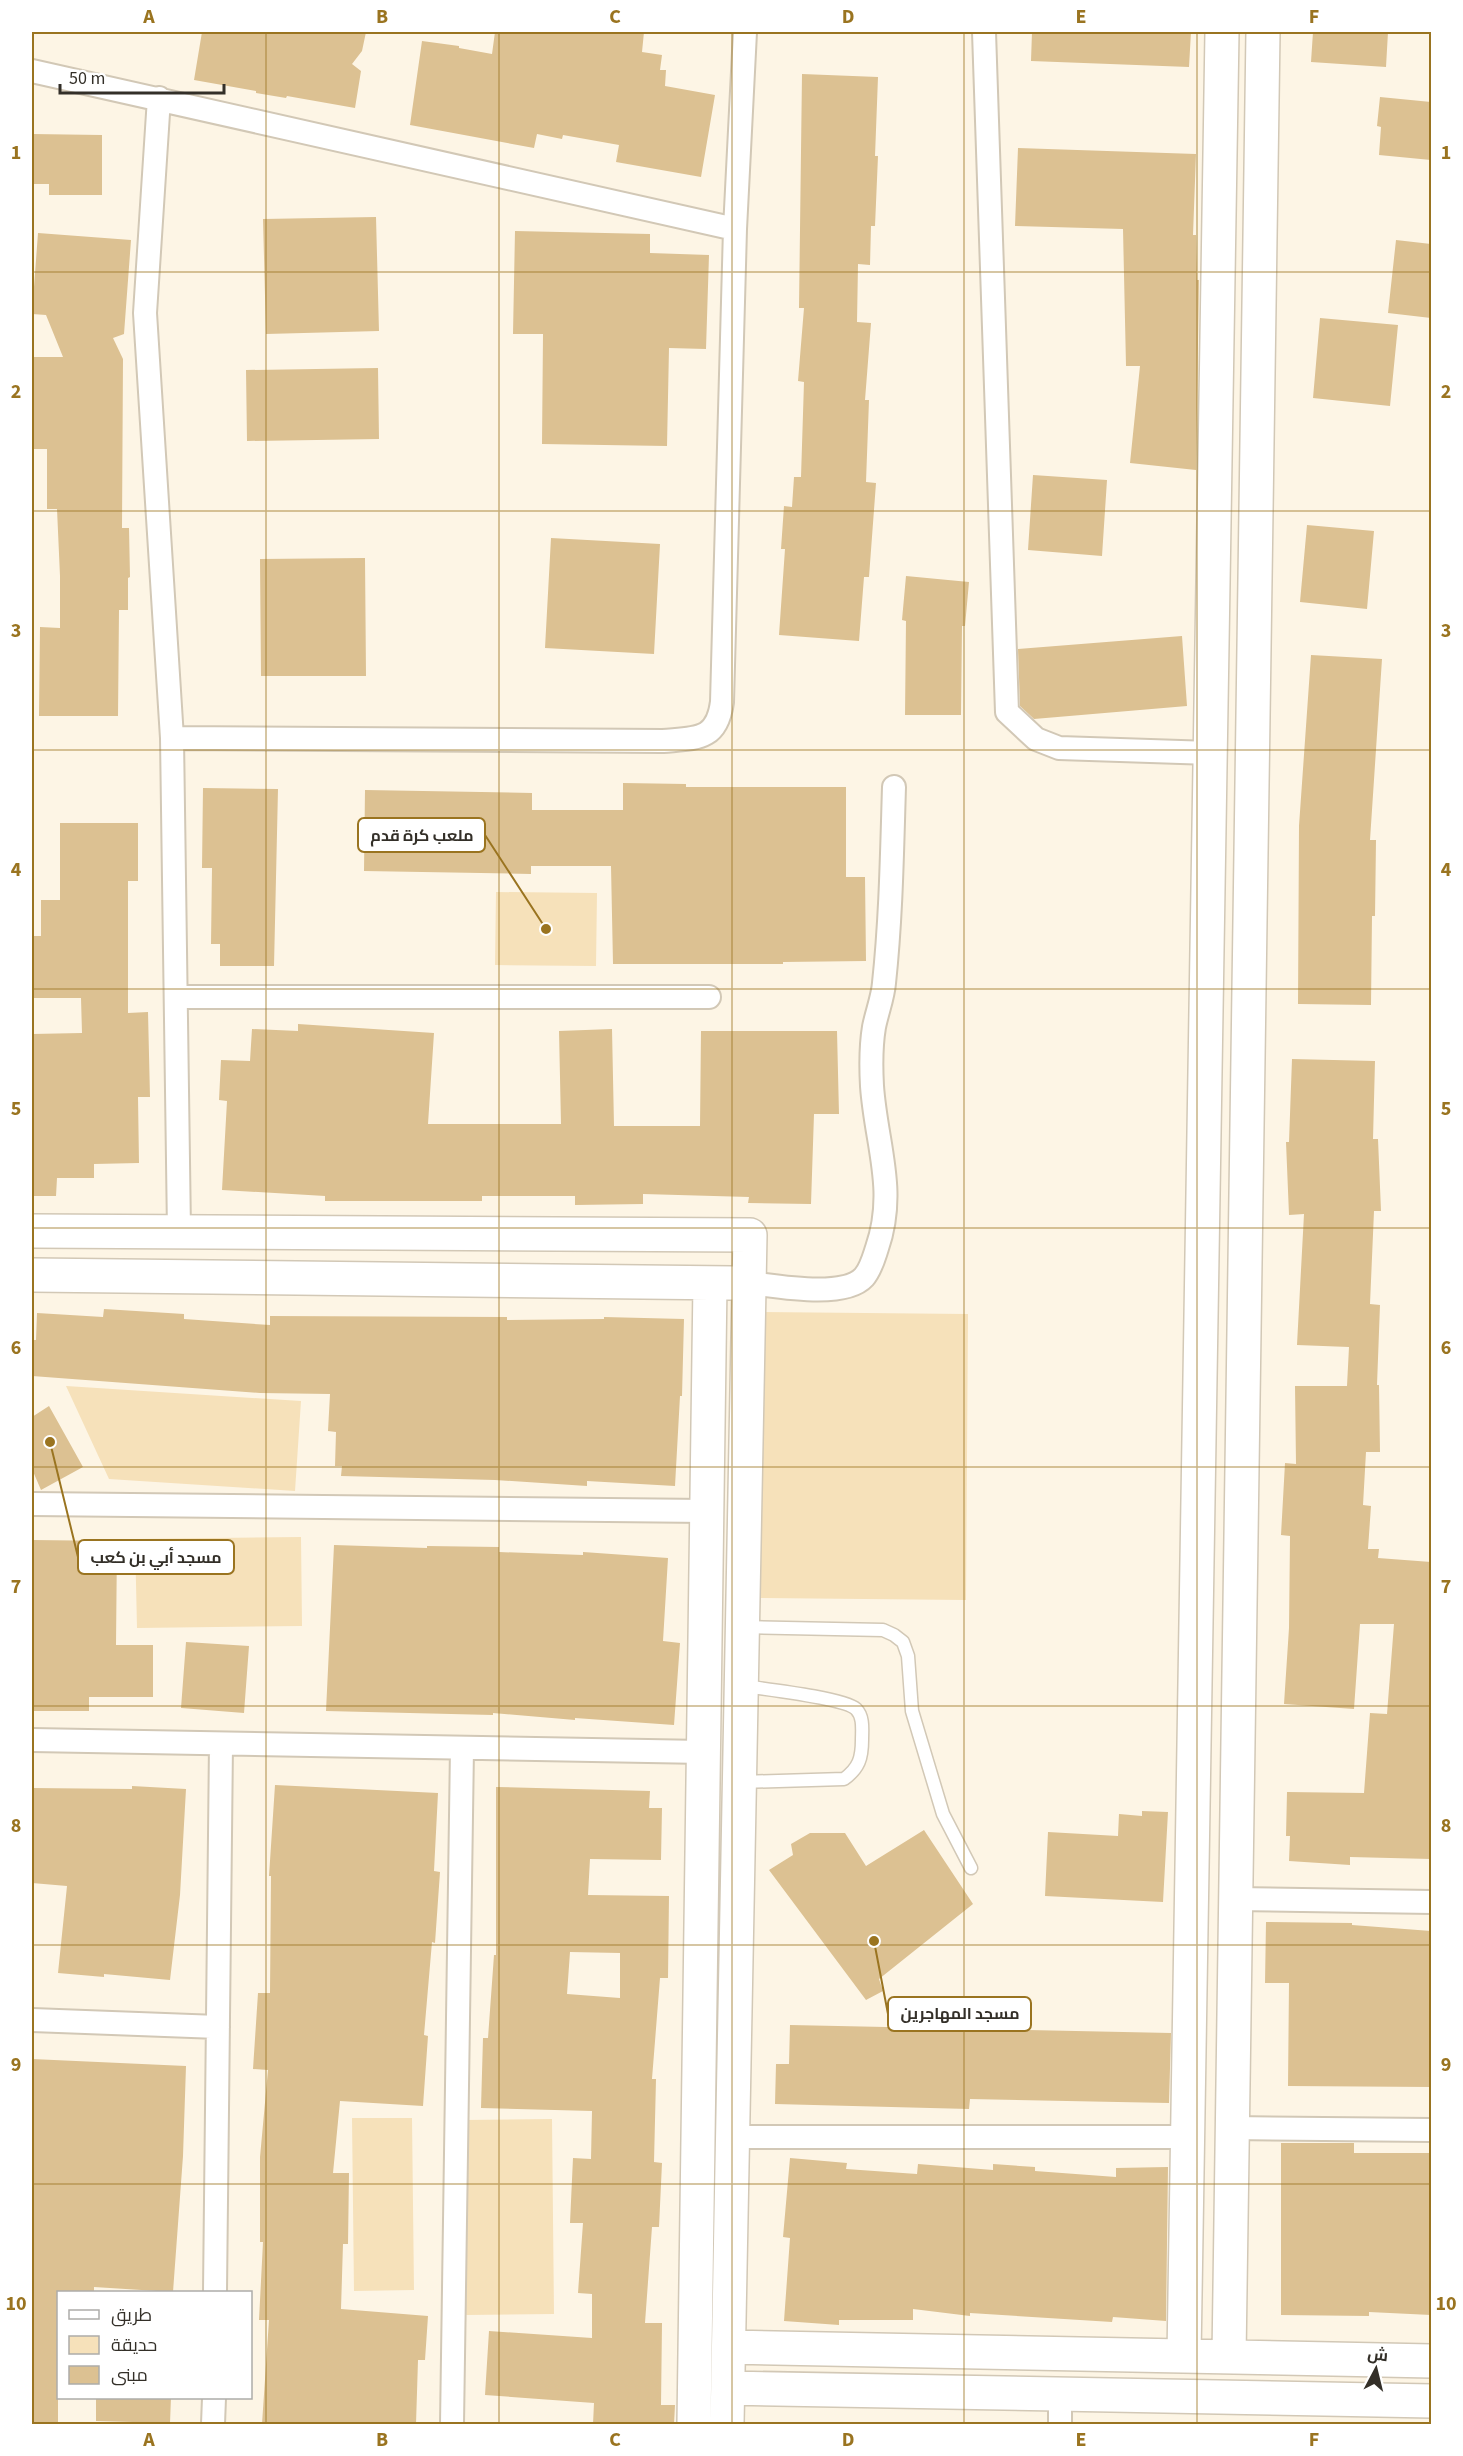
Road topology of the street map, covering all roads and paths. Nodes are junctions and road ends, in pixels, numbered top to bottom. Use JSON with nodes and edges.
{"nodes":[{"id":1,"x":745,"y":32,"type":"edge"},
{"id":2,"x":984,"y":32,"type":"edge"},
{"id":3,"x":1222,"y":32,"type":"edge"},
{"id":4,"x":1263,"y":32,"type":"edge"},
{"id":5,"x":32,"y":71,"type":"edge"},
{"id":6,"x":159,"y":98,"type":"junction"},
{"id":7,"x":735,"y":229,"type":"junction"},
{"id":8,"x":172,"y":738,"type":"junction"},
{"id":9,"x":1211,"y":753,"type":"junction"},
{"id":10,"x":894,"y":787,"type":"dead end"},
{"id":11,"x":176,"y":997,"type":"junction"},
{"id":12,"x":709,"y":997,"type":"dead end"},
{"id":13,"x":32,"y":1231,"type":"edge"},
{"id":14,"x":179,"y":1231,"type":"junction"},
{"id":15,"x":32,"y":1275,"type":"edge"},
{"id":16,"x":710,"y":1283,"type":"junction"},
{"id":17,"x":749,"y":1283,"type":"junction"},
{"id":18,"x":32,"y":1504,"type":"edge"},
{"id":19,"x":707,"y":1512,"type":"junction"},
{"id":20,"x":742,"y":1627,"type":"junction"},
{"id":21,"x":741,"y":1686,"type":"junction"},
{"id":22,"x":32,"y":1740,"type":"edge"},
{"id":23,"x":221,"y":1744,"type":"junction"},
{"id":24,"x":462,"y":1748,"type":"junction"},
{"id":25,"x":704,"y":1752,"type":"junction"},
{"id":26,"x":740,"y":1782,"type":"junction"},
{"id":27,"x":971,"y":1868,"type":"dead end"},
{"id":28,"x":1234,"y":1899,"type":"junction"},
{"id":29,"x":1431,"y":1902,"type":"edge"},
{"id":30,"x":32,"y":2020,"type":"edge"},
{"id":31,"x":218,"y":2027,"type":"junction"},
{"id":32,"x":1231,"y":2128,"type":"junction"},
{"id":33,"x":1431,"y":2130,"type":"edge"},
{"id":34,"x":733,"y":2137,"type":"junction"},
{"id":35,"x":1188,"y":2137,"type":"junction"},
{"id":36,"x":215,"y":2291,"type":"edge"},
{"id":37,"x":729,"y":2347,"type":"junction"},
{"id":38,"x":1185,"y":2355,"type":"junction"},
{"id":39,"x":1229,"y":2357,"type":"junction"},
{"id":40,"x":1431,"y":2361,"type":"edge"},
{"id":41,"x":728,"y":2388,"type":"junction"},
{"id":42,"x":214,"y":2399,"type":"edge"},
{"id":43,"x":1431,"y":2401,"type":"edge"},
{"id":44,"x":1060,"y":2409,"type":"edge"},
{"id":45,"x":213,"y":2424,"type":"edge"},
{"id":46,"x":452,"y":2424,"type":"edge"},
{"id":47,"x":694,"y":2424,"type":"edge"},
{"id":48,"x":727,"y":2424,"type":"edge"}],
"edges":[{"from":1,"to":7,"type":"street"},
{"from":2,"to":9,"type":"street"},
{"from":3,"to":9,"type":"street"},
{"from":4,"to":28,"type":"street"},
{"from":5,"to":6,"type":"street"},
{"from":6,"to":7,"type":"street"},
{"from":6,"to":8,"type":"street"},
{"from":7,"to":8,"type":"street"},
{"from":8,"to":11,"type":"street"},
{"from":9,"to":35,"type":"street"},
{"from":10,"to":17,"type":"street"},
{"from":11,"to":12,"type":"street"},
{"from":11,"to":14,"type":"street"},
{"from":13,"to":14,"type":"street"},
{"from":14,"to":17,"type":"street"},
{"from":15,"to":16,"type":"street"},
{"from":16,"to":17,"type":"street"},
{"from":16,"to":19,"type":"street"},
{"from":17,"to":20,"type":"street"},
{"from":18,"to":19,"type":"street"},
{"from":19,"to":25,"type":"street"},
{"from":20,"to":21,"type":"street"},
{"from":20,"to":27,"type":"lane"},
{"from":21,"to":26,"type":"street"},
{"from":21,"to":26,"type":"lane"},
{"from":22,"to":23,"type":"street"},
{"from":23,"to":24,"type":"street"},
{"from":23,"to":31,"type":"street"},
{"from":24,"to":25,"type":"street"},
{"from":24,"to":46,"type":"street"},
{"from":25,"to":47,"type":"street"},
{"from":26,"to":34,"type":"street"},
{"from":28,"to":29,"type":"street"},
{"from":28,"to":32,"type":"street"},
{"from":30,"to":31,"type":"street"},
{"from":31,"to":36,"type":"street"},
{"from":32,"to":33,"type":"street"},
{"from":32,"to":39,"type":"street"},
{"from":34,"to":35,"type":"street"},
{"from":34,"to":37,"type":"street"},
{"from":35,"to":38,"type":"street"},
{"from":37,"to":38,"type":"street"},
{"from":37,"to":41,"type":"street"},
{"from":38,"to":39,"type":"street"},
{"from":39,"to":40,"type":"street"},
{"from":41,"to":44,"type":"street"},
{"from":41,"to":48,"type":"street"},
{"from":42,"to":45,"type":"street"},
{"from":43,"to":44,"type":"street"}]}
